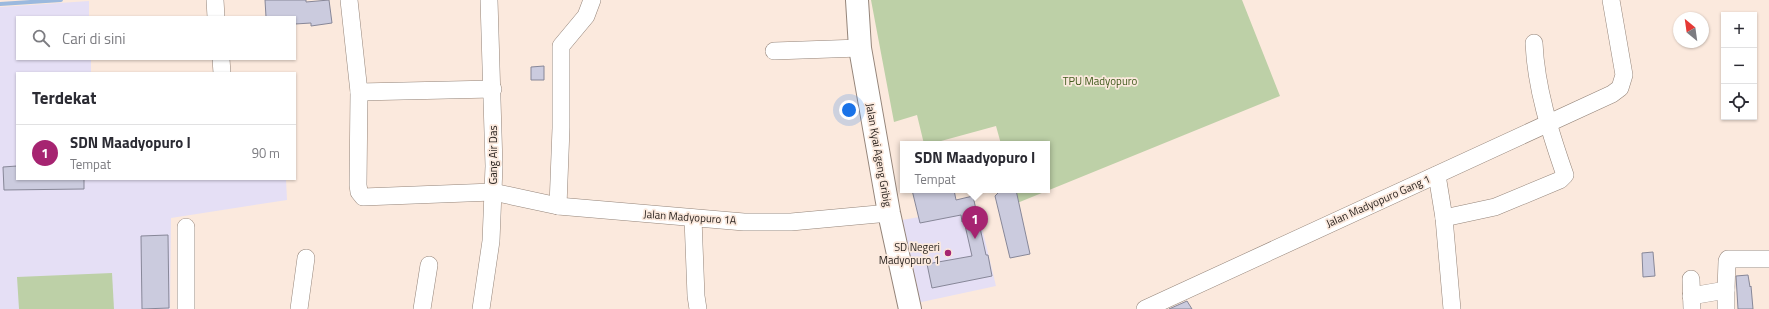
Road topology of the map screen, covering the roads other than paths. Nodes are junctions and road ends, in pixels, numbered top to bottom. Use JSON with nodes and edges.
{"nodes":[{"id":1,"x":214,"y":0,"type":"edge"},
{"id":2,"x":349,"y":0,"type":"edge"},
{"id":3,"x":489,"y":0,"type":"edge"},
{"id":4,"x":592,"y":0,"type":"edge"},
{"id":5,"x":857,"y":0,"type":"edge"},
{"id":6,"x":1611,"y":0,"type":"edge"},
{"id":7,"x":216,"y":16,"type":"edge"},
{"id":8,"x":1534,"y":43,"type":"dead end"},
{"id":9,"x":860,"y":48,"type":"junction"},
{"id":10,"x":774,"y":51,"type":"dead end"},
{"id":11,"x":221,"y":60,"type":"edge"},
{"id":12,"x":222,"y":72,"type":"edge"},
{"id":13,"x":493,"y":90,"type":"junction"},
{"id":14,"x":359,"y":92,"type":"junction"},
{"id":15,"x":1548,"y":123,"type":"junction"},
{"id":16,"x":1437,"y":175,"type":"junction"},
{"id":17,"x":493,"y":192,"type":"junction"},
{"id":18,"x":558,"y":206,"type":"junction"},
{"id":19,"x":889,"y":213,"type":"junction"},
{"id":20,"x":693,"y":218,"type":"junction"},
{"id":21,"x":1444,"y":218,"type":"junction"},
{"id":22,"x":186,"y":227,"type":"dead end"},
{"id":23,"x":306,"y":258,"type":"dead end"},
{"id":24,"x":1769,"y":259,"type":"edge"},
{"id":25,"x":429,"y":265,"type":"dead end"},
{"id":26,"x":1691,"y":279,"type":"dead end"},
{"id":27,"x":1726,"y":290,"type":"junction"},
{"id":28,"x":1692,"y":303,"type":"edge"},
{"id":29,"x":186,"y":309,"type":"edge"},
{"id":30,"x":299,"y":309,"type":"edge"},
{"id":31,"x":422,"y":309,"type":"edge"},
{"id":32,"x":481,"y":309,"type":"edge"},
{"id":33,"x":698,"y":309,"type":"edge"},
{"id":34,"x":910,"y":309,"type":"edge"},
{"id":35,"x":1145,"y":309,"type":"edge"},
{"id":36,"x":1452,"y":309,"type":"edge"},
{"id":37,"x":1726,"y":309,"type":"edge"}],
"edges":[{"from":1,"to":7,"type":"street"},
{"from":2,"to":14,"type":"street"},
{"from":3,"to":13,"type":"street","name":"Gang Air Das"},
{"from":4,"to":18,"type":"street"},
{"from":5,"to":9,"type":"main road","name":"Jalan Kyai Ageng Gribig"},
{"from":6,"to":15,"type":"street","name":"Jalan Madyopuro Gang 1"},
{"from":8,"to":15,"type":"street"},
{"from":9,"to":10,"type":"street"},
{"from":9,"to":19,"type":"main road","name":"Jalan Kyai Ageng Gribig"},
{"from":11,"to":12,"type":"street"},
{"from":13,"to":14,"type":"street"},
{"from":13,"to":17,"type":"street","name":"Gang Air Das"},
{"from":14,"to":17,"type":"street","name":"Jalan Madyopuro 1A"},
{"from":15,"to":16,"type":"street","name":"Jalan Madyopuro Gang 1"},
{"from":15,"to":21,"type":"street"},
{"from":16,"to":21,"type":"street"},
{"from":16,"to":35,"type":"street","name":"Jalan Madyopuro Gang 1"},
{"from":17,"to":18,"type":"street","name":"Jalan Madyopuro 1A"},
{"from":17,"to":32,"type":"street","name":"Gang Air Das"},
{"from":18,"to":20,"type":"street","name":"Jalan Madyopuro 1A"},
{"from":19,"to":20,"type":"street","name":"Jalan Madyopuro 1A"},
{"from":19,"to":34,"type":"main road","name":"Jalan Kyai Ageng Gribig"},
{"from":20,"to":33,"type":"street"},
{"from":21,"to":36,"type":"street"},
{"from":22,"to":29,"type":"street"},
{"from":23,"to":30,"type":"street"},
{"from":24,"to":27,"type":"street"},
{"from":25,"to":31,"type":"street"},
{"from":26,"to":28,"type":"street"},
{"from":27,"to":28,"type":"street"},
{"from":27,"to":37,"type":"street"}]}
